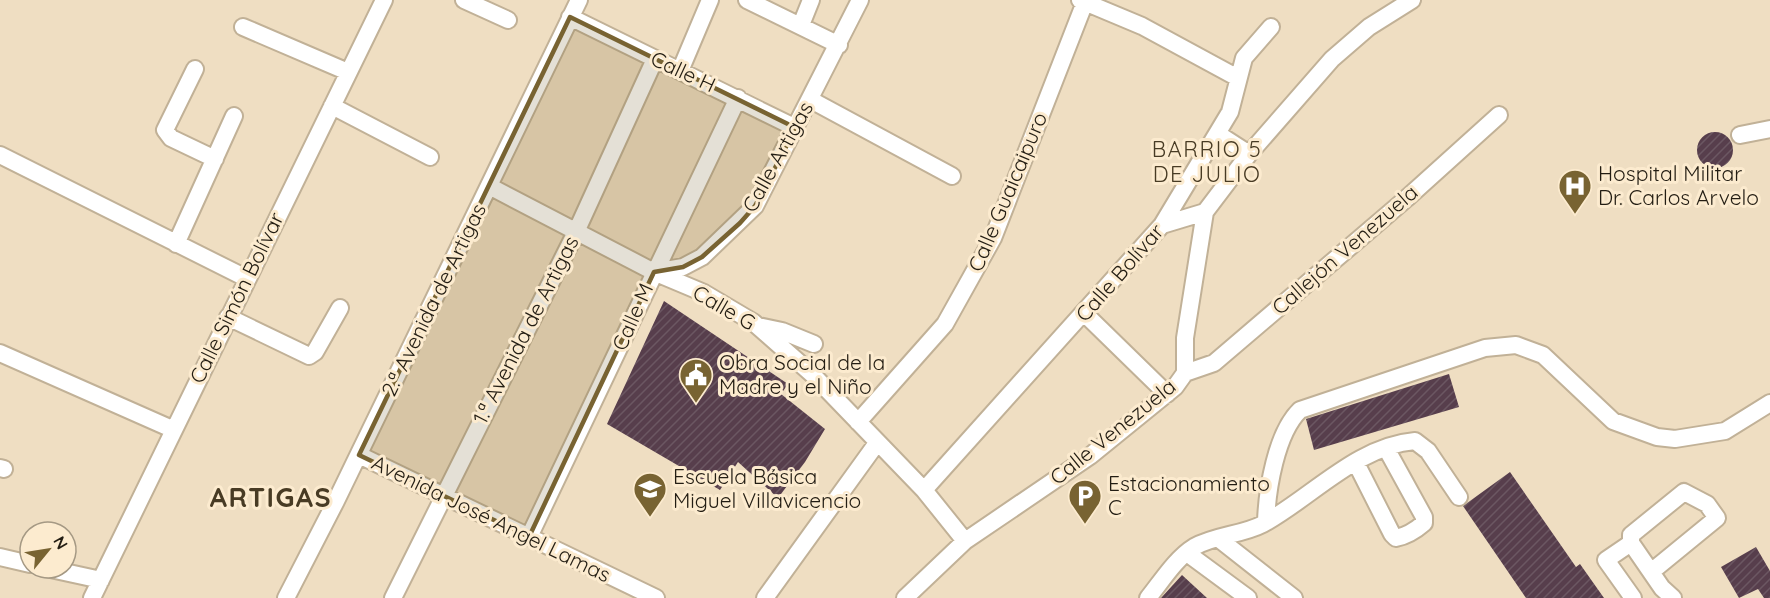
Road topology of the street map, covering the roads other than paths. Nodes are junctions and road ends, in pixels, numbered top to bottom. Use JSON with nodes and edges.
{"nodes":[{"id":1,"x":384,"y":0,"type":"edge"},
{"id":2,"x":464,"y":0,"type":"edge"},
{"id":3,"x":579,"y":0,"type":"edge"},
{"id":4,"x":710,"y":0,"type":"edge"},
{"id":5,"x":747,"y":0,"type":"edge"},
{"id":6,"x":812,"y":0,"type":"edge"},
{"id":7,"x":861,"y":0,"type":"edge"},
{"id":8,"x":1412,"y":0,"type":"edge"},
{"id":9,"x":1082,"y":1,"type":"edge"},
{"id":10,"x":570,"y":16,"type":"junction"},
{"id":11,"x":508,"y":20,"type":"dead end"},
{"id":12,"x":801,"y":25,"type":"junction"},
{"id":13,"x":243,"y":27,"type":"dead end"},
{"id":14,"x":1271,"y":27,"type":"dead end"},
{"id":15,"x":839,"y":45,"type":"junction"},
{"id":16,"x":655,"y":59,"type":"junction"},
{"id":17,"x":195,"y":69,"type":"dead end"},
{"id":18,"x":680,"y":71,"type":"junction"},
{"id":19,"x":348,"y":72,"type":"junction"},
{"id":20,"x":1238,"y":78,"type":"junction"},
{"id":21,"x":738,"y":98,"type":"junction"},
{"id":22,"x":811,"y":100,"type":"junction"},
{"id":23,"x":332,"y":106,"type":"junction"},
{"id":24,"x":1498,"y":115,"type":"dead end"},
{"id":25,"x":234,"y":116,"type":"dead end"},
{"id":26,"x":796,"y":128,"type":"junction"},
{"id":27,"x":1770,"y":129,"type":"edge"},
{"id":28,"x":1218,"y":134,"type":"junction"},
{"id":29,"x":1740,"y":135,"type":"dead end"},
{"id":30,"x":1249,"y":154,"type":"junction"},
{"id":31,"x":0,"y":155,"type":"edge"},
{"id":32,"x":430,"y":157,"type":"dead end"},
{"id":33,"x":215,"y":159,"type":"junction"},
{"id":34,"x":952,"y":176,"type":"dead end"},
{"id":35,"x":489,"y":186,"type":"junction"},
{"id":36,"x":1205,"y":212,"type":"junction"},
{"id":37,"x":1162,"y":225,"type":"junction"},
{"id":38,"x":576,"y":232,"type":"junction"},
{"id":39,"x":176,"y":244,"type":"junction"},
{"id":40,"x":654,"y":272,"type":"junction"},
{"id":41,"x":246,"y":278,"type":"junction"},
{"id":42,"x":340,"y":308,"type":"dead end"},
{"id":43,"x":1085,"y":314,"type":"junction"},
{"id":44,"x":228,"y":317,"type":"junction"},
{"id":45,"x":757,"y":326,"type":"junction"},
{"id":46,"x":814,"y":344,"type":"dead end"},
{"id":47,"x":0,"y":353,"type":"edge"},
{"id":48,"x":1185,"y":373,"type":"junction"},
{"id":49,"x":1167,"y":394,"type":"junction"},
{"id":50,"x":1770,"y":403,"type":"edge"},
{"id":51,"x":858,"y":422,"type":"junction"},
{"id":52,"x":172,"y":429,"type":"junction"},
{"id":53,"x":877,"y":443,"type":"junction"},
{"id":54,"x":1386,"y":447,"type":"junction"},
{"id":55,"x":359,"y":455,"type":"junction"},
{"id":56,"x":1356,"y":463,"type":"junction"},
{"id":57,"x":924,"y":490,"type":"junction"},
{"id":58,"x":444,"y":496,"type":"junction"},
{"id":59,"x":1459,"y":497,"type":"dead end"},
{"id":60,"x":1266,"y":522,"type":"junction"},
{"id":61,"x":529,"y":537,"type":"junction"},
{"id":62,"x":1219,"y":538,"type":"junction"},
{"id":63,"x":964,"y":541,"type":"junction"},
{"id":64,"x":1631,"y":543,"type":"junction"},
{"id":65,"x":1188,"y":553,"type":"junction"},
{"id":66,"x":0,"y":558,"type":"edge"},
{"id":67,"x":18,"y":562,"type":"edge"},
{"id":68,"x":1651,"y":572,"type":"junction"},
{"id":69,"x":78,"y":575,"type":"edge"},
{"id":70,"x":101,"y":580,"type":"junction"},
{"id":71,"x":92,"y":598,"type":"edge"},
{"id":72,"x":286,"y":598,"type":"edge"},
{"id":73,"x":393,"y":598,"type":"edge"},
{"id":74,"x":656,"y":598,"type":"edge"},
{"id":75,"x":765,"y":598,"type":"edge"},
{"id":76,"x":905,"y":598,"type":"edge"},
{"id":77,"x":1148,"y":598,"type":"edge"},
{"id":78,"x":1248,"y":598,"type":"edge"},
{"id":79,"x":1294,"y":598,"type":"edge"},
{"id":80,"x":1633,"y":598,"type":"edge"},
{"id":81,"x":1673,"y":598,"type":"edge"}],
"edges":[{"from":1,"to":19,"type":"street","name":"Calle Simón Bolívar"},
{"from":2,"to":11,"type":"street"},
{"from":3,"to":10,"type":"street","name":"2.ª Avenida de Artigas"},
{"from":4,"to":18,"type":"street"},
{"from":5,"to":12,"type":"street"},
{"from":6,"to":12,"type":"street"},
{"from":7,"to":15,"type":"street","name":"Calle Artigas"},
{"from":8,"to":30,"type":"street","name":"Calle Venezuela"},
{"from":9,"to":20,"type":"street"},
{"from":9,"to":51,"type":"street","name":"Calle Guaicaipuro"},
{"from":10,"to":16,"type":"street","name":"Calle H"},
{"from":10,"to":35,"type":"street","name":"2.ª Avenida de Artigas"},
{"from":12,"to":15,"type":"street"},
{"from":13,"to":19,"type":"street"},
{"from":14,"to":20,"type":"street","name":"Calle Bolívar"},
{"from":15,"to":22,"type":"street","name":"Calle Artigas"},
{"from":16,"to":18,"type":"street","name":"Calle H"},
{"from":16,"to":38,"type":"street","name":"1.ª Avenida de Artigas"},
{"from":17,"to":33,"type":"street"},
{"from":18,"to":21,"type":"street","name":"Calle H"},
{"from":19,"to":23,"type":"street","name":"Calle Simón Bolívar"},
{"from":20,"to":28,"type":"street","name":"Calle Bolívar"},
{"from":21,"to":26,"type":"street","name":"Calle H"},
{"from":21,"to":40,"type":"street","name":"Calle M"},
{"from":22,"to":26,"type":"street","name":"Calle Artigas"},
{"from":22,"to":34,"type":"street"},
{"from":23,"to":32,"type":"street"},
{"from":23,"to":41,"type":"street","name":"Calle Simón Bolívar"},
{"from":24,"to":48,"type":"street","name":"Callejón Venezuela"},
{"from":25,"to":33,"type":"street"},
{"from":26,"to":40,"type":"street","name":"Calle Artigas"},
{"from":27,"to":29,"type":"street"},
{"from":28,"to":30,"type":"street"},
{"from":28,"to":37,"type":"street","name":"Calle Bolívar"},
{"from":30,"to":36,"type":"street","name":"Calle Venezuela"},
{"from":31,"to":39,"type":"street"},
{"from":33,"to":39,"type":"street"},
{"from":35,"to":38,"type":"street","name":"Calle G"},
{"from":35,"to":55,"type":"street","name":"2.ª Avenida de Artigas"},
{"from":36,"to":37,"type":"street"},
{"from":36,"to":48,"type":"street","name":"Calle Venezuela"},
{"from":37,"to":43,"type":"street","name":"Calle Bolívar"},
{"from":38,"to":40,"type":"street","name":"Calle G"},
{"from":38,"to":58,"type":"street","name":"1.ª Avenida de Artigas"},
{"from":39,"to":41,"type":"street"},
{"from":40,"to":45,"type":"street","name":"Calle G"},
{"from":40,"to":61,"type":"street","name":"Calle M"},
{"from":41,"to":44,"type":"street","name":"Calle Simón Bolívar"},
{"from":42,"to":44,"type":"street"},
{"from":43,"to":49,"type":"street"},
{"from":43,"to":57,"type":"street","name":"Calle Bolívar"},
{"from":44,"to":52,"type":"street","name":"Calle Simón Bolívar"},
{"from":45,"to":46,"type":"street"},
{"from":45,"to":51,"type":"street","name":"Calle G"},
{"from":47,"to":52,"type":"street"},
{"from":48,"to":49,"type":"street","name":"Calle Venezuela"},
{"from":49,"to":63,"type":"street","name":"Calle Venezuela"},
{"from":50,"to":60,"type":"street"},
{"from":51,"to":53,"type":"street","name":"Calle G"},
{"from":52,"to":70,"type":"street","name":"Calle Simón Bolívar"},
{"from":53,"to":57,"type":"street","name":"Calle G"},
{"from":53,"to":75,"type":"street"},
{"from":54,"to":56,"type":"street"},
{"from":54,"to":56,"type":"street"},
{"from":54,"to":59,"type":"street"},
{"from":55,"to":58,"type":"street","name":"Avenida José Angel Lamas"},
{"from":55,"to":72,"type":"street","name":"2.ª Avenida de Artigas"},
{"from":56,"to":60,"type":"street"},
{"from":57,"to":63,"type":"street","name":"Calle G"},
{"from":58,"to":61,"type":"street","name":"Avenida José Angel Lamas"},
{"from":58,"to":73,"type":"street","name":"1.ª Avenida de Artigas"},
{"from":60,"to":62,"type":"street"},
{"from":61,"to":74,"type":"street","name":"Avenida José Angel Lamas"},
{"from":62,"to":65,"type":"street"},
{"from":62,"to":79,"type":"street"},
{"from":63,"to":76,"type":"street","name":"Calle Venezuela"},
{"from":64,"to":68,"type":"street"},
{"from":64,"to":68,"type":"street"},
{"from":64,"to":80,"type":"street"},
{"from":65,"to":77,"type":"street"},
{"from":65,"to":78,"type":"street"},
{"from":66,"to":67,"type":"street"},
{"from":68,"to":81,"type":"street"},
{"from":69,"to":70,"type":"street"},
{"from":70,"to":71,"type":"street","name":"Calle Simón Bolívar"}]}
